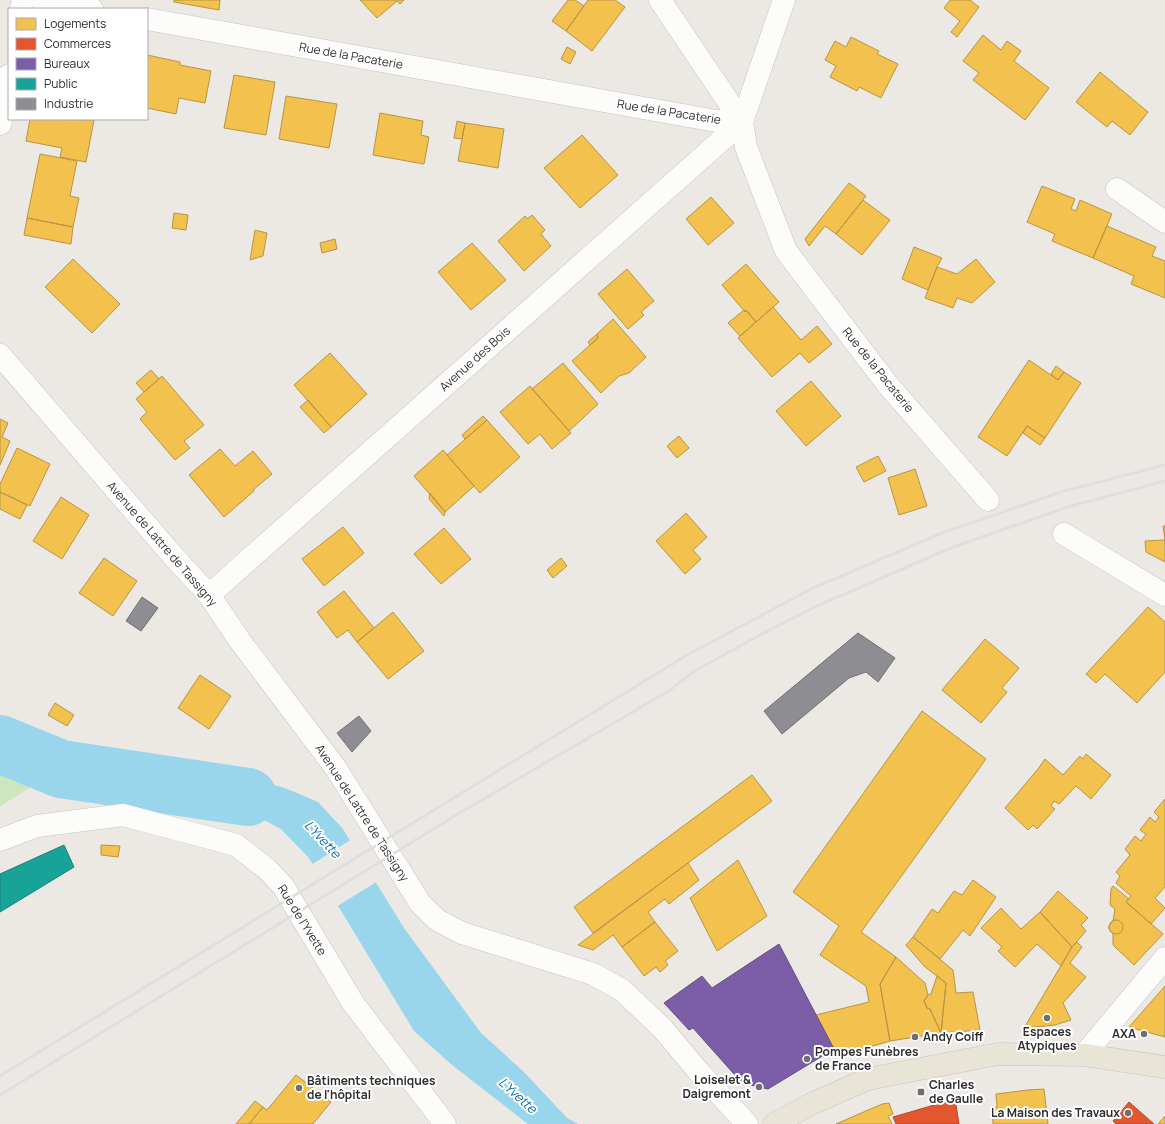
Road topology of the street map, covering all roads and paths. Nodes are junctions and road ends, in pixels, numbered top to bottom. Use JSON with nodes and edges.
{"nodes":[{"id":1,"x":42,"y":0,"type":"edge"},
{"id":2,"x":660,"y":0,"type":"edge"},
{"id":3,"x":784,"y":0,"type":"edge"},
{"id":4,"x":86,"y":8,"type":"edge"},
{"id":5,"x":148,"y":19,"type":"edge"},
{"id":6,"x":8,"y":80,"type":"edge"},
{"id":7,"x":742,"y":122,"type":"junction"},
{"id":8,"x":0,"y":124,"type":"edge"},
{"id":9,"x":1117,"y":189,"type":"dead end"},
{"id":10,"x":1165,"y":222,"type":"edge"},
{"id":11,"x":0,"y":356,"type":"edge"},
{"id":12,"x":988,"y":500,"type":"dead end"},
{"id":13,"x":1064,"y":534,"type":"dead end"},
{"id":14,"x":209,"y":595,"type":"junction"},
{"id":15,"x":1165,"y":596,"type":"edge"},
{"id":16,"x":0,"y":840,"type":"edge"},
{"id":17,"x":1165,"y":958,"type":"edge"},
{"id":18,"x":1084,"y":1055,"type":"junction"},
{"id":19,"x":1165,"y":1067,"type":"edge"},
{"id":20,"x":445,"y":1124,"type":"edge"},
{"id":21,"x":747,"y":1124,"type":"edge"},
{"id":22,"x":774,"y":1124,"type":"edge"}],
"edges":[{"from":1,"to":4,"type":"street"},
{"from":2,"to":7,"type":"street"},
{"from":3,"to":7,"type":"street"},
{"from":5,"to":7,"type":"street","name":"Rue de la Pacaterie"},
{"from":6,"to":8,"type":"street"},
{"from":7,"to":12,"type":"street","name":"Rue de la Pacaterie"},
{"from":7,"to":14,"type":"street","name":"Avenue des Bois"},
{"from":9,"to":10,"type":"street"},
{"from":11,"to":14,"type":"street","name":"Avenue de Lattre de Tassigny"},
{"from":13,"to":15,"type":"street"},
{"from":14,"to":21,"type":"street","name":"Avenue de Lattre de Tassigny"},
{"from":16,"to":20,"type":"street","name":"Rue de l'Yvette"},
{"from":17,"to":18,"type":"street"},
{"from":18,"to":19,"type":"main road"},
{"from":18,"to":22,"type":"main road"}]}
